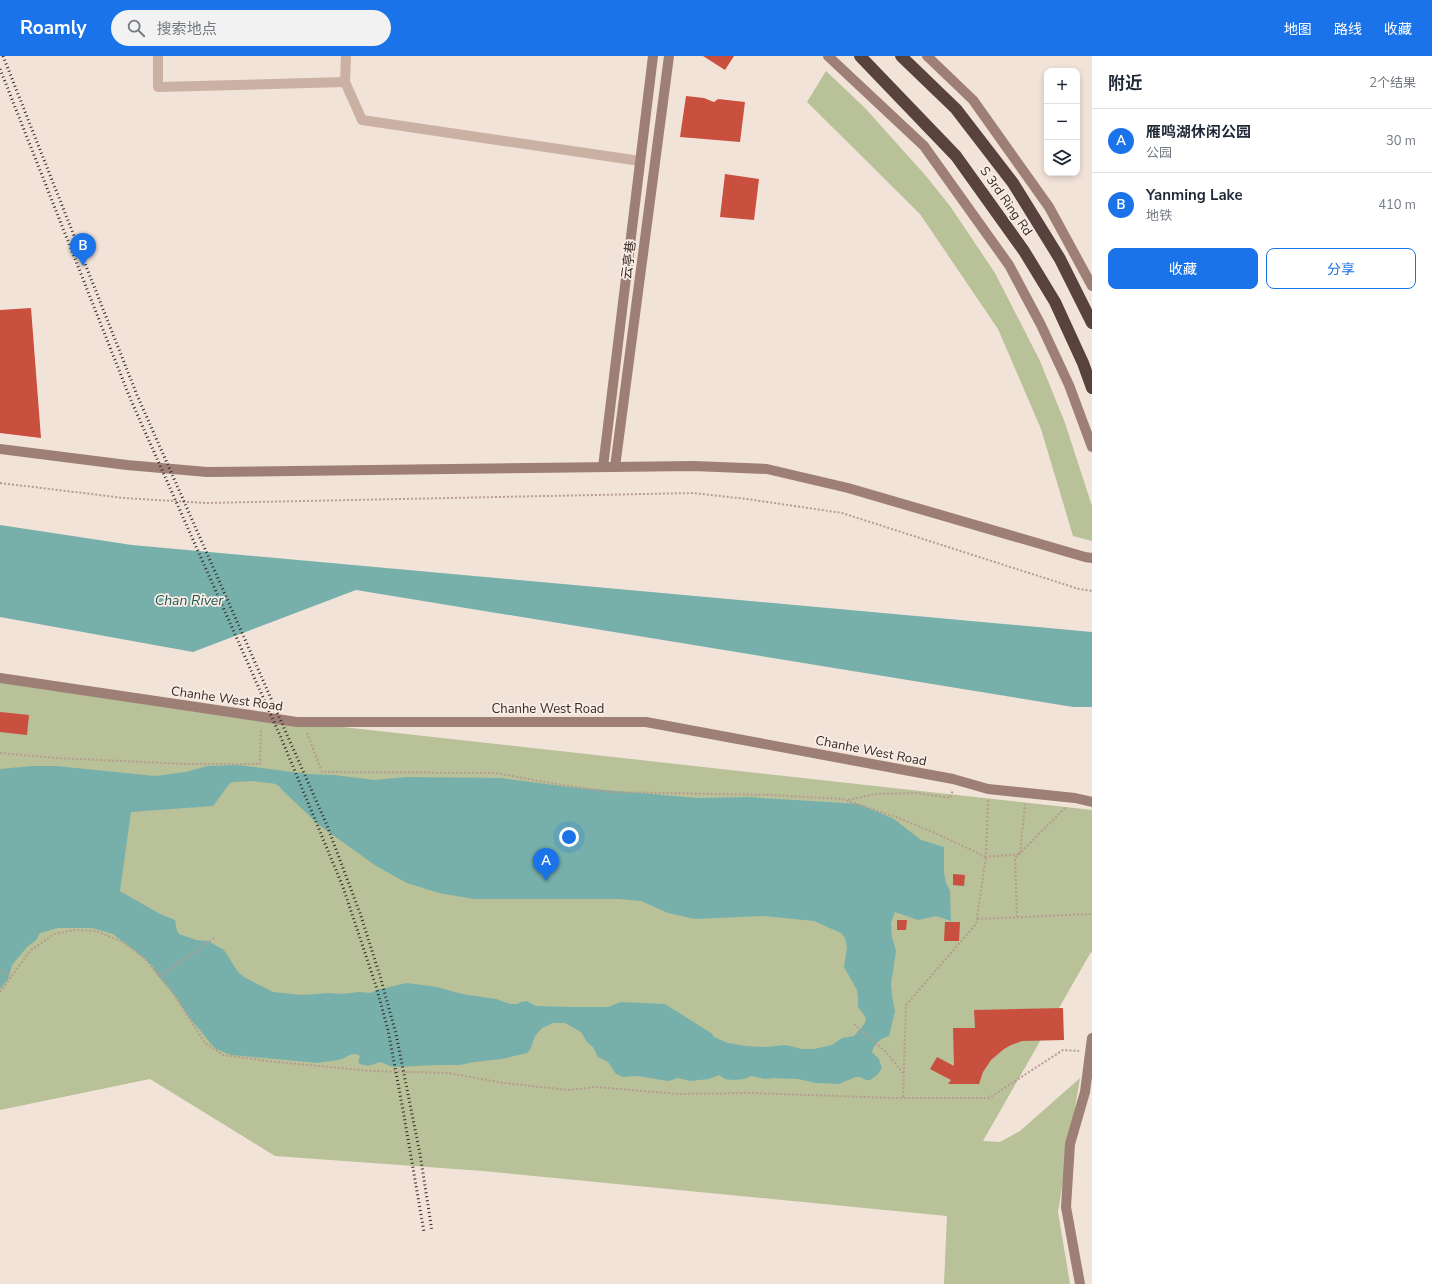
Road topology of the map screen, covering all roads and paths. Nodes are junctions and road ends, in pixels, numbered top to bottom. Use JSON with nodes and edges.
{"nodes":[{"id":1,"x":158,"y":56,"type":"edge"},
{"id":2,"x":346,"y":56,"type":"edge"},
{"id":3,"x":653,"y":56,"type":"edge"},
{"id":4,"x":669,"y":56,"type":"edge"},
{"id":5,"x":828,"y":56,"type":"edge"},
{"id":6,"x":860,"y":56,"type":"edge"},
{"id":7,"x":901,"y":56,"type":"edge"},
{"id":8,"x":927,"y":56,"type":"edge"},
{"id":9,"x":345,"y":82,"type":"junction"},
{"id":10,"x":640,"y":161,"type":"junction"},
{"id":11,"x":1092,"y":286,"type":"edge"},
{"id":12,"x":1092,"y":324,"type":"edge"},
{"id":13,"x":1092,"y":388,"type":"edge"},
{"id":14,"x":1092,"y":447,"type":"edge"},
{"id":15,"x":0,"y":449,"type":"edge"},
{"id":16,"x":603,"y":467,"type":"junction"},
{"id":17,"x":615,"y":467,"type":"junction"},
{"id":18,"x":0,"y":484,"type":"edge"},
{"id":19,"x":1092,"y":558,"type":"edge"},
{"id":20,"x":1092,"y":591,"type":"edge"},
{"id":21,"x":0,"y":678,"type":"edge"},
{"id":22,"x":262,"y":717,"type":"junction"},
{"id":23,"x":303,"y":722,"type":"junction"},
{"id":24,"x":0,"y":753,"type":"edge"},
{"id":25,"x":956,"y":780,"type":"junction"},
{"id":26,"x":988,"y":789,"type":"junction"},
{"id":27,"x":1026,"y":793,"type":"junction"},
{"id":28,"x":1075,"y":798,"type":"junction"},
{"id":29,"x":847,"y":801,"type":"junction"},
{"id":30,"x":1092,"y":802,"type":"edge"},
{"id":31,"x":1020,"y":854,"type":"junction"},
{"id":32,"x":986,"y":857,"type":"junction"},
{"id":33,"x":1092,"y":914,"type":"edge"},
{"id":34,"x":1017,"y":917,"type":"junction"},
{"id":35,"x":977,"y":919,"type":"junction"},
{"id":36,"x":216,"y":937,"type":"dead end"},
{"id":37,"x":0,"y":970,"type":"edge"},
{"id":38,"x":160,"y":976,"type":"junction"},
{"id":39,"x":11,"y":978,"type":"junction"},
{"id":40,"x":0,"y":992,"type":"edge"},
{"id":41,"x":854,"y":1024,"type":"dead end"},
{"id":42,"x":1092,"y":1038,"type":"edge"},
{"id":43,"x":1090,"y":1052,"type":"junction"},
{"id":44,"x":904,"y":1074,"type":"junction"},
{"id":45,"x":903,"y":1098,"type":"junction"},
{"id":46,"x":1080,"y":1284,"type":"edge"}],
"edges":[{"from":1,"to":9,"type":"street"},
{"from":2,"to":9,"type":"street"},
{"from":3,"to":10,"type":"street"},
{"from":4,"to":17,"type":"street","name":"云亭巷"},
{"from":5,"to":14,"type":"street"},
{"from":6,"to":13,"type":"highway","name":"S 3rd Ring Rd"},
{"from":7,"to":12,"type":"highway","name":"S 3rd Ring Rd"},
{"from":8,"to":11,"type":"street"},
{"from":9,"to":10,"type":"street"},
{"from":10,"to":16,"type":"street"},
{"from":15,"to":16,"type":"street"},
{"from":16,"to":17,"type":"street"},
{"from":17,"to":19,"type":"street"},
{"from":18,"to":20,"type":"path"},
{"from":21,"to":22,"type":"street","name":"Chanhe West Road"},
{"from":22,"to":23,"type":"street","name":"Chanhe West Road"},
{"from":22,"to":24,"type":"path"},
{"from":23,"to":25,"type":"street","name":"Chanhe West Road"},
{"from":23,"to":29,"type":"path"},
{"from":25,"to":26,"type":"street","name":"Chanhe West Road"},
{"from":25,"to":29,"type":"path"},
{"from":26,"to":27,"type":"street","name":"Chanhe West Road"},
{"from":26,"to":32,"type":"path"},
{"from":27,"to":28,"type":"street","name":"Chanhe West Road"},
{"from":27,"to":31,"type":"path"},
{"from":28,"to":30,"type":"street","name":"Chanhe West Road"},
{"from":28,"to":31,"type":"path"},
{"from":29,"to":32,"type":"path"},
{"from":31,"to":32,"type":"path"},
{"from":31,"to":34,"type":"path"},
{"from":32,"to":35,"type":"path"},
{"from":33,"to":34,"type":"path"},
{"from":34,"to":35,"type":"path"},
{"from":35,"to":44,"type":"path"},
{"from":36,"to":38,"type":"path"},
{"from":37,"to":39,"type":"path"},
{"from":38,"to":39,"type":"path"},
{"from":38,"to":45,"type":"path"},
{"from":39,"to":40,"type":"path"},
{"from":41,"to":44,"type":"path"},
{"from":42,"to":43,"type":"street"},
{"from":43,"to":45,"type":"path"},
{"from":43,"to":46,"type":"street"},
{"from":44,"to":45,"type":"path"}]}
